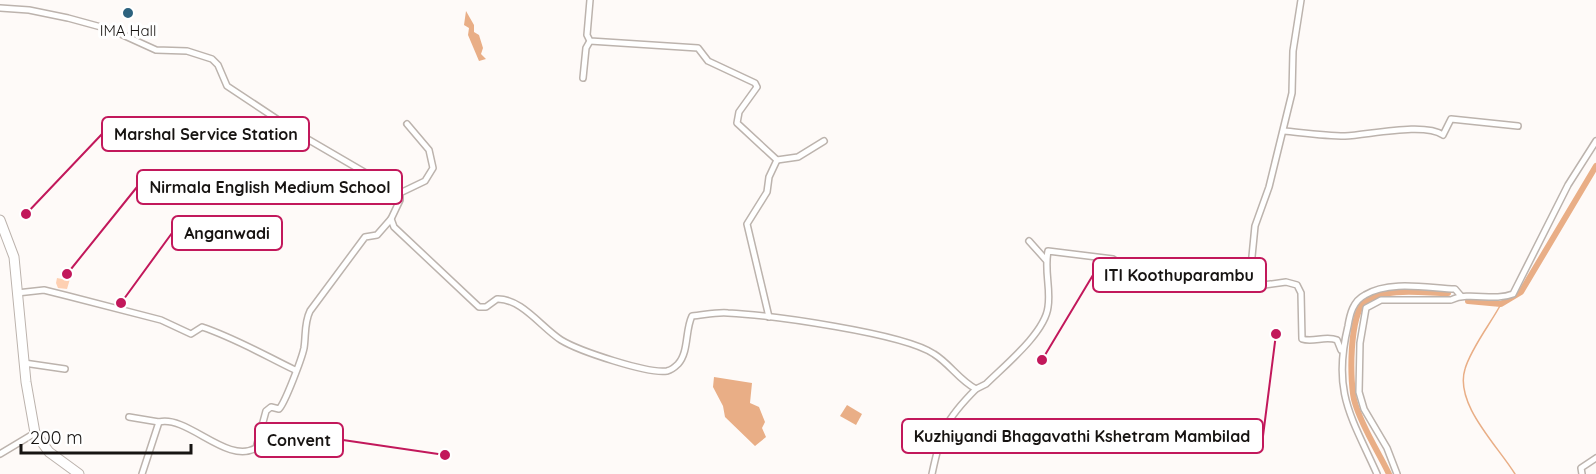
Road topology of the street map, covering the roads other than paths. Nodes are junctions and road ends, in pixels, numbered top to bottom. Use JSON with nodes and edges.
{"nodes":[{"id":1,"x":590,"y":0,"type":"edge"},
{"id":2,"x":1301,"y":0,"type":"edge"},
{"id":3,"x":0,"y":8,"type":"edge"},
{"id":4,"x":591,"y":41,"type":"junction"},
{"id":5,"x":583,"y":78,"type":"dead end"},
{"id":6,"x":407,"y":124,"type":"dead end"},
{"id":7,"x":1518,"y":126,"type":"dead end"},
{"id":8,"x":1284,"y":131,"type":"junction"},
{"id":9,"x":824,"y":141,"type":"dead end"},
{"id":10,"x":1596,"y":141,"type":"edge"},
{"id":11,"x":777,"y":160,"type":"junction"},
{"id":12,"x":400,"y":193,"type":"junction"},
{"id":13,"x":391,"y":219,"type":"junction"},
{"id":14,"x":0,"y":220,"type":"edge"},
{"id":15,"x":1029,"y":241,"type":"dead end"},
{"id":16,"x":1046,"y":260,"type":"junction"},
{"id":17,"x":1249,"y":287,"type":"junction"},
{"id":18,"x":17,"y":293,"type":"junction"},
{"id":19,"x":1461,"y":296,"type":"junction"},
{"id":20,"x":770,"y":317,"type":"junction"},
{"id":21,"x":1342,"y":352,"type":"junction"},
{"id":22,"x":24,"y":363,"type":"junction"},
{"id":23,"x":65,"y":369,"type":"dead end"},
{"id":24,"x":295,"y":370,"type":"junction"},
{"id":25,"x":976,"y":389,"type":"junction"},
{"id":26,"x":129,"y":417,"type":"dead end"},
{"id":27,"x":159,"y":422,"type":"junction"},
{"id":28,"x":35,"y":433,"type":"junction"},
{"id":29,"x":0,"y":454,"type":"edge"},
{"id":30,"x":1596,"y":458,"type":"edge"},
{"id":31,"x":79,"y":474,"type":"edge"},
{"id":32,"x":142,"y":474,"type":"edge"},
{"id":33,"x":932,"y":474,"type":"edge"},
{"id":34,"x":1377,"y":474,"type":"edge"},
{"id":35,"x":1397,"y":474,"type":"edge"},
{"id":36,"x":1582,"y":474,"type":"edge"}],
"edges":[{"from":1,"to":4,"type":"street"},
{"from":2,"to":8,"type":"street"},
{"from":3,"to":12,"type":"street"},
{"from":4,"to":5,"type":"street"},
{"from":4,"to":11,"type":"street"},
{"from":6,"to":12,"type":"street"},
{"from":7,"to":8,"type":"street"},
{"from":8,"to":17,"type":"street"},
{"from":9,"to":11,"type":"street"},
{"from":10,"to":19,"type":"street"},
{"from":11,"to":20,"type":"street"},
{"from":12,"to":13,"type":"street"},
{"from":13,"to":20,"type":"street"},
{"from":13,"to":24,"type":"street"},
{"from":14,"to":18,"type":"main road"},
{"from":15,"to":16,"type":"street"},
{"from":16,"to":17,"type":"street"},
{"from":16,"to":25,"type":"street"},
{"from":17,"to":21,"type":"street"},
{"from":18,"to":22,"type":"main road"},
{"from":18,"to":24,"type":"street"},
{"from":19,"to":21,"type":"street"},
{"from":19,"to":35,"type":"street"},
{"from":20,"to":25,"type":"street"},
{"from":21,"to":34,"type":"street"},
{"from":22,"to":23,"type":"street"},
{"from":22,"to":28,"type":"main road"},
{"from":24,"to":27,"type":"street"},
{"from":25,"to":33,"type":"street"},
{"from":26,"to":27,"type":"street"},
{"from":27,"to":32,"type":"street"},
{"from":28,"to":29,"type":"street"},
{"from":28,"to":31,"type":"main road"},
{"from":30,"to":36,"type":"street"}]}
